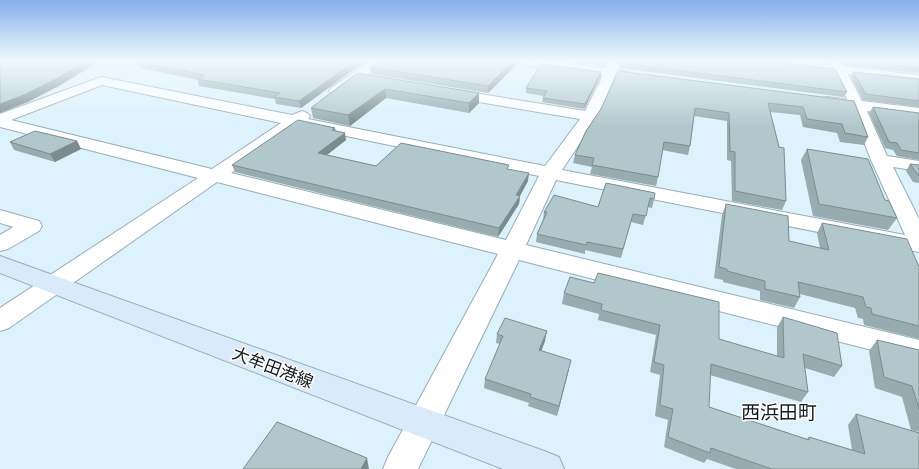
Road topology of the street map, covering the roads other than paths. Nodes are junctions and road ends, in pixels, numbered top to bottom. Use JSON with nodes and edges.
{"nodes":[{"id":1,"x":94,"y":83,"type":"edge"},
{"id":2,"x":115,"y":83,"type":"edge"},
{"id":3,"x":347,"y":83,"type":"edge"},
{"id":4,"x":605,"y":83,"type":"edge"},
{"id":5,"x":845,"y":83,"type":"edge"},
{"id":6,"x":433,"y":90,"type":"edge"},
{"id":7,"x":817,"y":100,"type":"edge"},
{"id":8,"x":857,"y":105,"type":"junction"},
{"id":9,"x":919,"y":113,"type":"edge"},
{"id":10,"x":590,"y":116,"type":"junction"},
{"id":11,"x":0,"y":120,"type":"edge"},
{"id":12,"x":296,"y":121,"type":"junction"},
{"id":13,"x":880,"y":160,"type":"junction"},
{"id":14,"x":919,"y":166,"type":"edge"},
{"id":15,"x":550,"y":173,"type":"junction"},
{"id":16,"x":215,"y":175,"type":"junction"},
{"id":17,"x":0,"y":216,"type":"edge"},
{"id":18,"x":919,"y":241,"type":"edge"},
{"id":19,"x":0,"y":244,"type":"edge"},
{"id":20,"x":919,"y":245,"type":"edge"},
{"id":21,"x":512,"y":250,"type":"junction"},
{"id":22,"x":0,"y":264,"type":"edge"},
{"id":23,"x":54,"y":284,"type":"junction"},
{"id":24,"x":0,"y":321,"type":"edge"},
{"id":25,"x":919,"y":351,"type":"edge"},
{"id":26,"x":423,"y":422,"type":"junction"},
{"id":27,"x":400,"y":469,"type":"edge"},
{"id":28,"x":547,"y":469,"type":"edge"}],
"edges":[{"from":1,"to":11,"type":"street"},
{"from":2,"to":12,"type":"street"},
{"from":3,"to":12,"type":"street"},
{"from":4,"to":10,"type":"street"},
{"from":5,"to":8,"type":"street"},
{"from":6,"to":10,"type":"street"},
{"from":7,"to":8,"type":"street"},
{"from":8,"to":9,"type":"street"},
{"from":8,"to":13,"type":"street"},
{"from":10,"to":15,"type":"street"},
{"from":11,"to":16,"type":"street"},
{"from":12,"to":15,"type":"street"},
{"from":12,"to":16,"type":"street"},
{"from":13,"to":14,"type":"street"},
{"from":13,"to":18,"type":"street"},
{"from":15,"to":20,"type":"street"},
{"from":15,"to":21,"type":"street"},
{"from":16,"to":21,"type":"street"},
{"from":16,"to":23,"type":"street"},
{"from":17,"to":19,"type":"street"},
{"from":21,"to":25,"type":"street"},
{"from":21,"to":26,"type":"street"},
{"from":22,"to":23,"type":"main road","name":"大牟田港線"},
{"from":23,"to":24,"type":"street"},
{"from":23,"to":26,"type":"main road","name":"大牟田港線"},
{"from":26,"to":27,"type":"street"},
{"from":26,"to":28,"type":"main road","name":"大牟田港線"}]}
